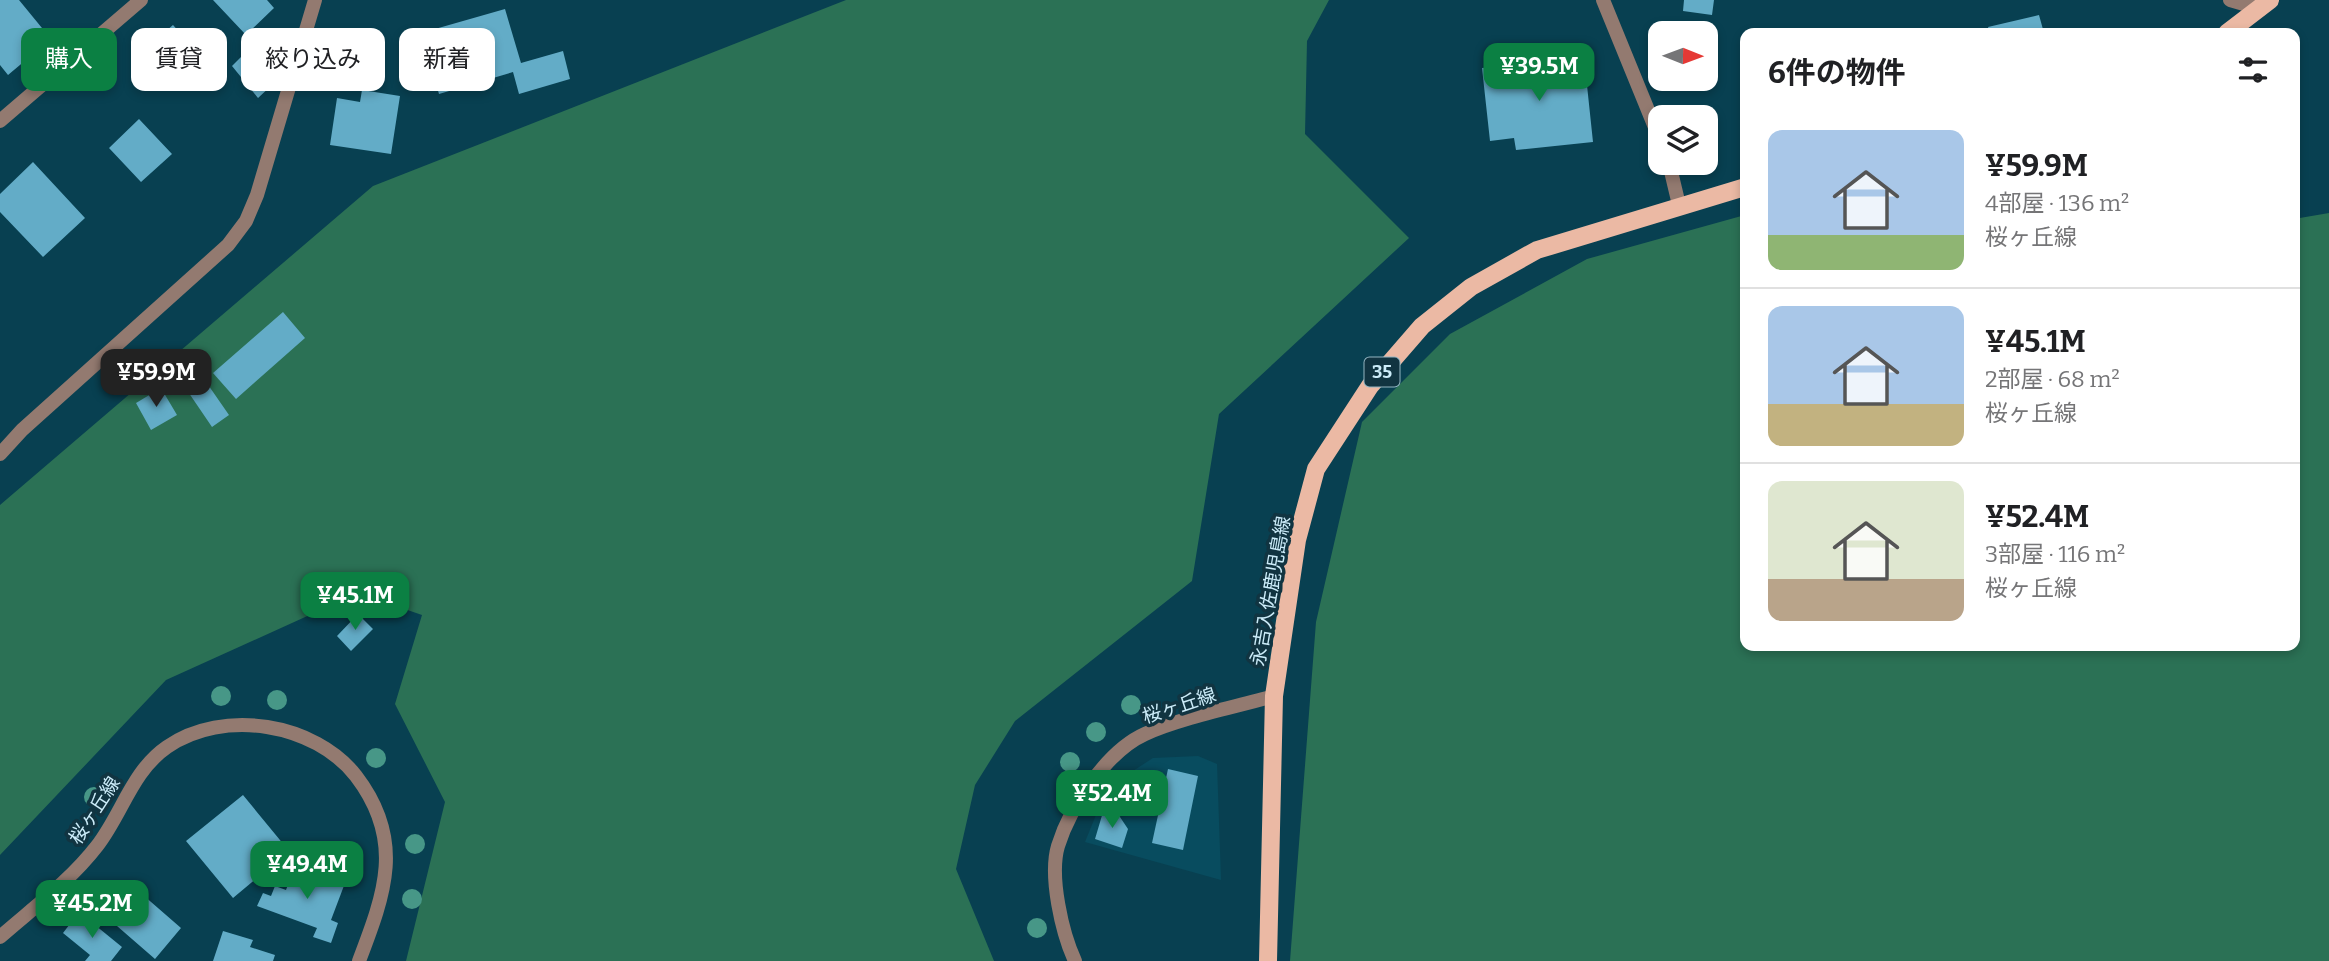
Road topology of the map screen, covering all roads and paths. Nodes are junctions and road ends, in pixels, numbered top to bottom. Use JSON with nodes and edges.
{"nodes":[{"id":1,"x":141,"y":0,"type":"edge"},
{"id":2,"x":315,"y":0,"type":"edge"},
{"id":3,"x":1603,"y":0,"type":"edge"},
{"id":4,"x":2230,"y":0,"type":"edge"},
{"id":5,"x":2266,"y":5,"type":"edge"},
{"id":6,"x":2234,"y":28,"type":"edge"},
{"id":7,"x":1648,"y":110,"type":"edge"},
{"id":8,"x":0,"y":121,"type":"edge"},
{"id":9,"x":1672,"y":175,"type":"edge"},
{"id":10,"x":1740,"y":188,"type":"edge"},
{"id":11,"x":1679,"y":205,"type":"junction"},
{"id":12,"x":0,"y":454,"type":"edge"},
{"id":13,"x":1274,"y":696,"type":"junction"},
{"id":14,"x":0,"y":937,"type":"edge"},
{"id":15,"x":359,"y":961,"type":"edge"},
{"id":16,"x":1075,"y":961,"type":"edge"},
{"id":17,"x":1268,"y":961,"type":"edge"}],
"edges":[{"from":1,"to":8,"type":"street"},
{"from":2,"to":12,"type":"street"},
{"from":3,"to":7,"type":"street"},
{"from":4,"to":5,"type":"street"},
{"from":5,"to":6,"type":"main road"},
{"from":9,"to":11,"type":"street"},
{"from":10,"to":11,"type":"main road","name":"永吉入佐鹿児島線","number":"35"},
{"from":11,"to":13,"type":"main road","name":"永吉入佐鹿児島線","number":"35"},
{"from":13,"to":16,"type":"street","name":"桜ヶ丘線"},
{"from":13,"to":17,"type":"main road","name":"永吉入佐鹿児島線","number":"35"},
{"from":14,"to":15,"type":"street","name":"桜ヶ丘線"}]}
